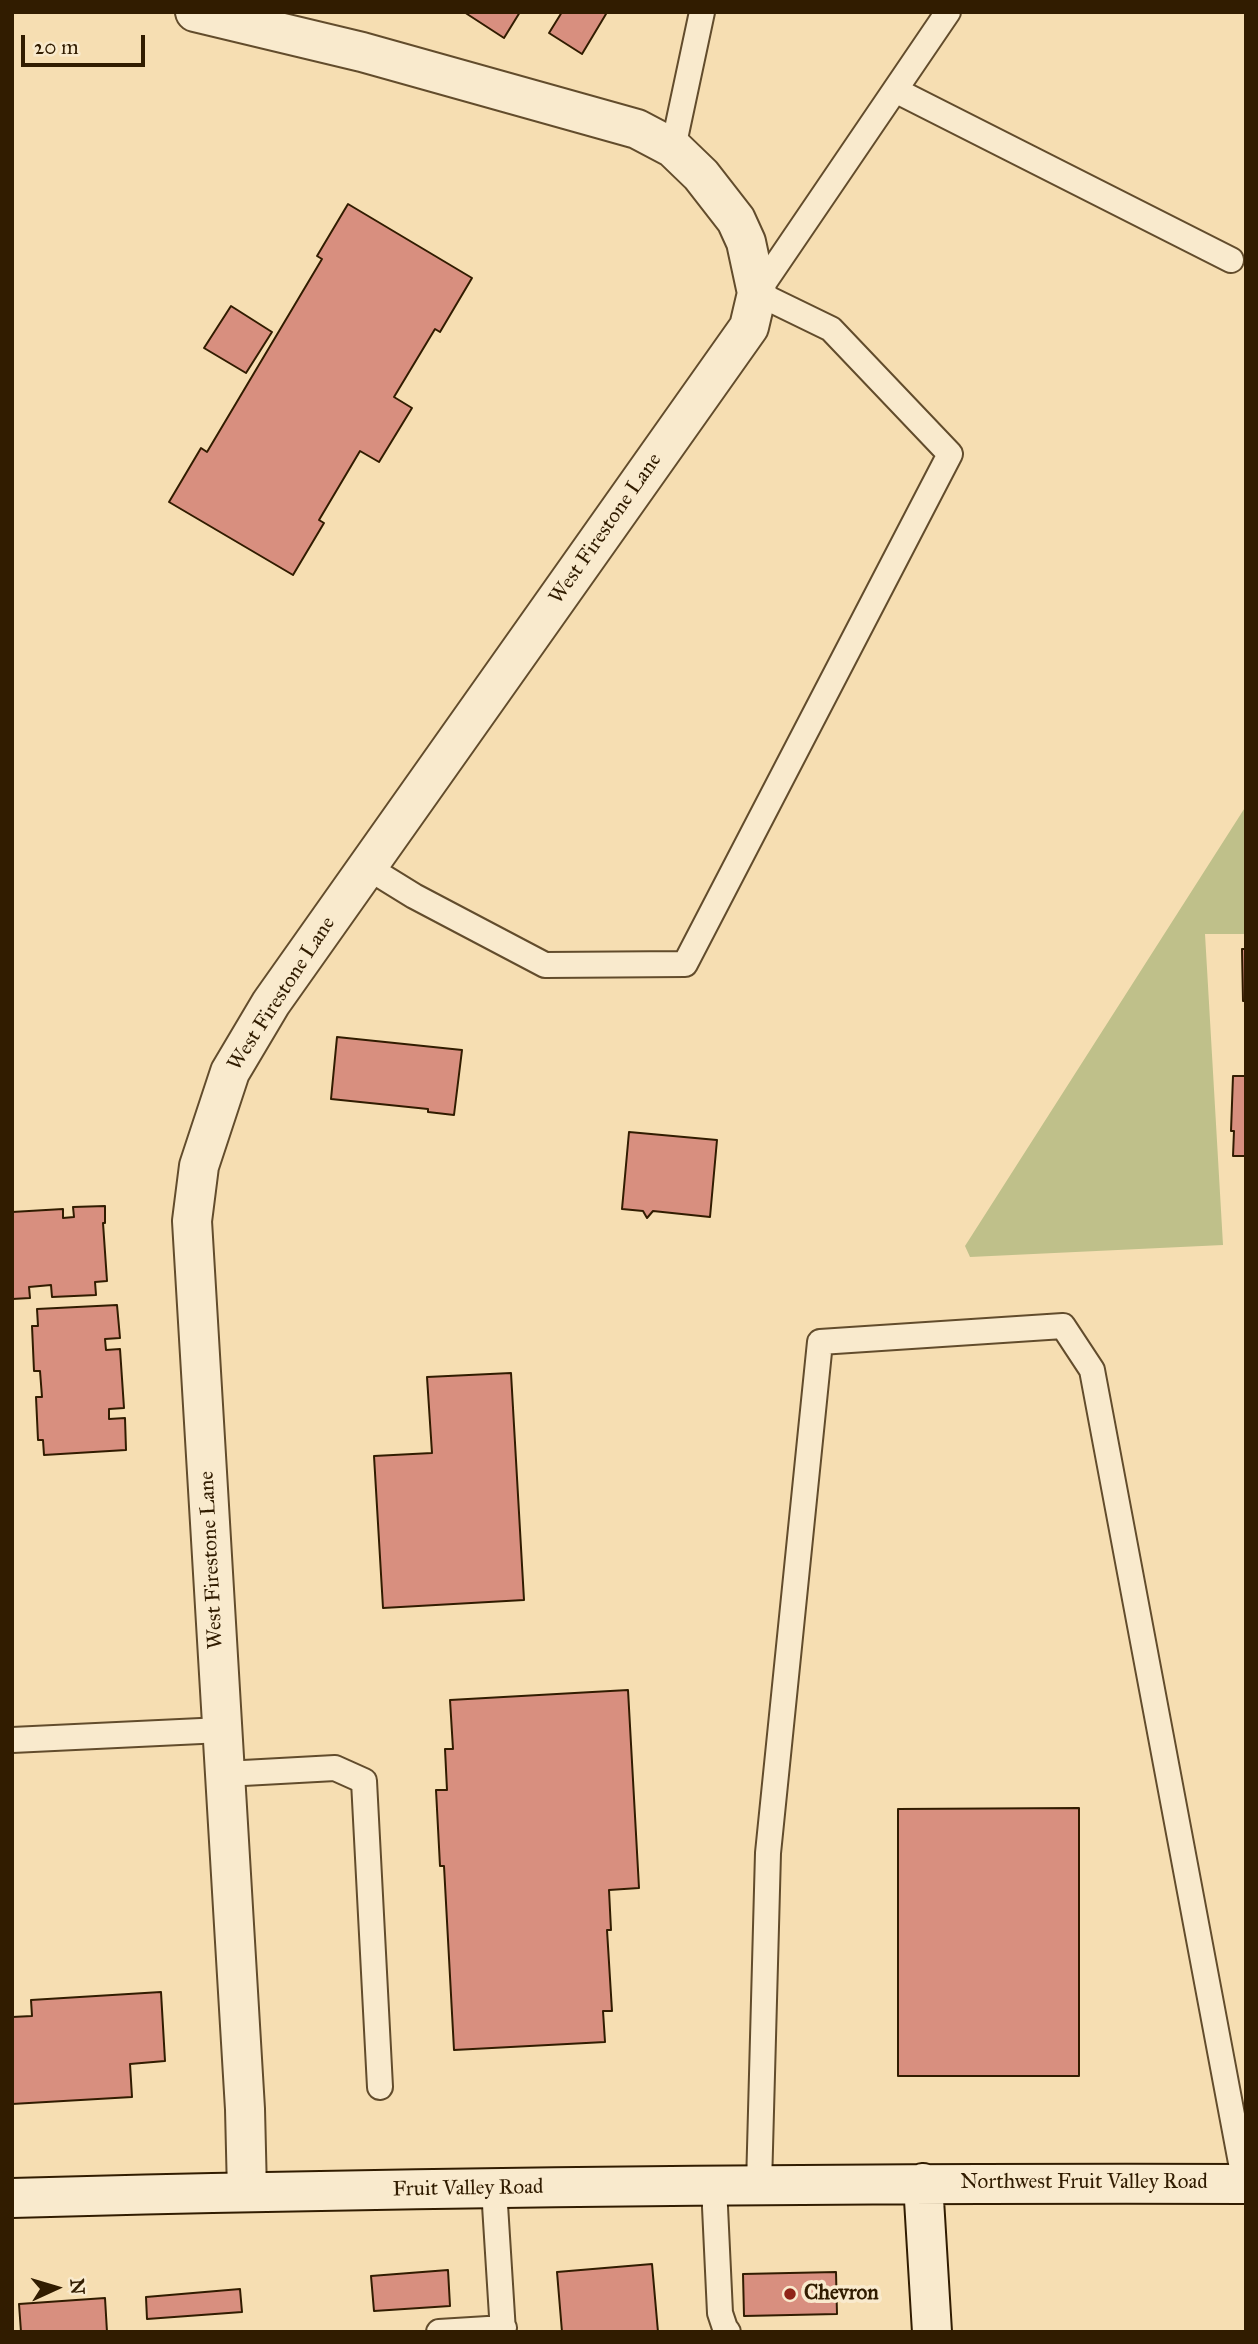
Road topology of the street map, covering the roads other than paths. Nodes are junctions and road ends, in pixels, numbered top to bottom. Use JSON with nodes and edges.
{"nodes":[{"id":1,"x":195,"y":12,"type":"edge"},
{"id":2,"x":702,"y":12,"type":"edge"},
{"id":3,"x":948,"y":12,"type":"edge"},
{"id":4,"x":895,"y":90,"type":"junction"},
{"id":5,"x":673,"y":148,"type":"junction"},
{"id":6,"x":1231,"y":260,"type":"dead end"},
{"id":7,"x":757,"y":293,"type":"junction"},
{"id":8,"x":367,"y":867,"type":"junction"},
{"id":9,"x":222,"y":1730,"type":"junction"},
{"id":10,"x":12,"y":1740,"type":"edge"},
{"id":11,"x":225,"y":1774,"type":"junction"},
{"id":12,"x":380,"y":2087,"type":"dead end"},
{"id":13,"x":923,"y":2183,"type":"junction"},
{"id":14,"x":1245,"y":2184,"type":"edge"},
{"id":15,"x":759,"y":2185,"type":"junction"},
{"id":16,"x":714,"y":2186,"type":"junction"},
{"id":17,"x":494,"y":2189,"type":"junction"},
{"id":18,"x":247,"y":2192,"type":"junction"},
{"id":19,"x":12,"y":2198,"type":"edge"},
{"id":20,"x":503,"y":2330,"type":"edge"},
{"id":21,"x":439,"y":2332,"type":"edge"},
{"id":22,"x":728,"y":2332,"type":"edge"},
{"id":23,"x":932,"y":2332,"type":"edge"}],
"edges":[{"from":1,"to":5,"type":"street","name":"West Firestone Lane"},
{"from":2,"to":5,"type":"lane"},
{"from":3,"to":4,"type":"lane"},
{"from":4,"to":6,"type":"lane"},
{"from":4,"to":7,"type":"lane"},
{"from":5,"to":7,"type":"street","name":"West Firestone Lane"},
{"from":7,"to":8,"type":"street","name":"West Firestone Lane"},
{"from":7,"to":8,"type":"lane"},
{"from":8,"to":9,"type":"street","name":"West Firestone Lane"},
{"from":9,"to":10,"type":"lane"},
{"from":9,"to":11,"type":"street","name":"West Firestone Lane"},
{"from":11,"to":12,"type":"lane"},
{"from":11,"to":18,"type":"street","name":"West Firestone Lane"},
{"from":13,"to":14,"type":"street","name":"Northwest Fruit Valley Road"},
{"from":13,"to":15,"type":"street","name":"Fruit Valley Road"},
{"from":13,"to":23,"type":"street"},
{"from":14,"to":15,"type":"lane"},
{"from":15,"to":16,"type":"street","name":"Fruit Valley Road"},
{"from":16,"to":17,"type":"street","name":"Fruit Valley Road"},
{"from":16,"to":22,"type":"lane"},
{"from":17,"to":18,"type":"street","name":"Fruit Valley Road"},
{"from":17,"to":20,"type":"lane"},
{"from":18,"to":19,"type":"street","name":"Fruit Valley Road"},
{"from":20,"to":21,"type":"lane"}]}
